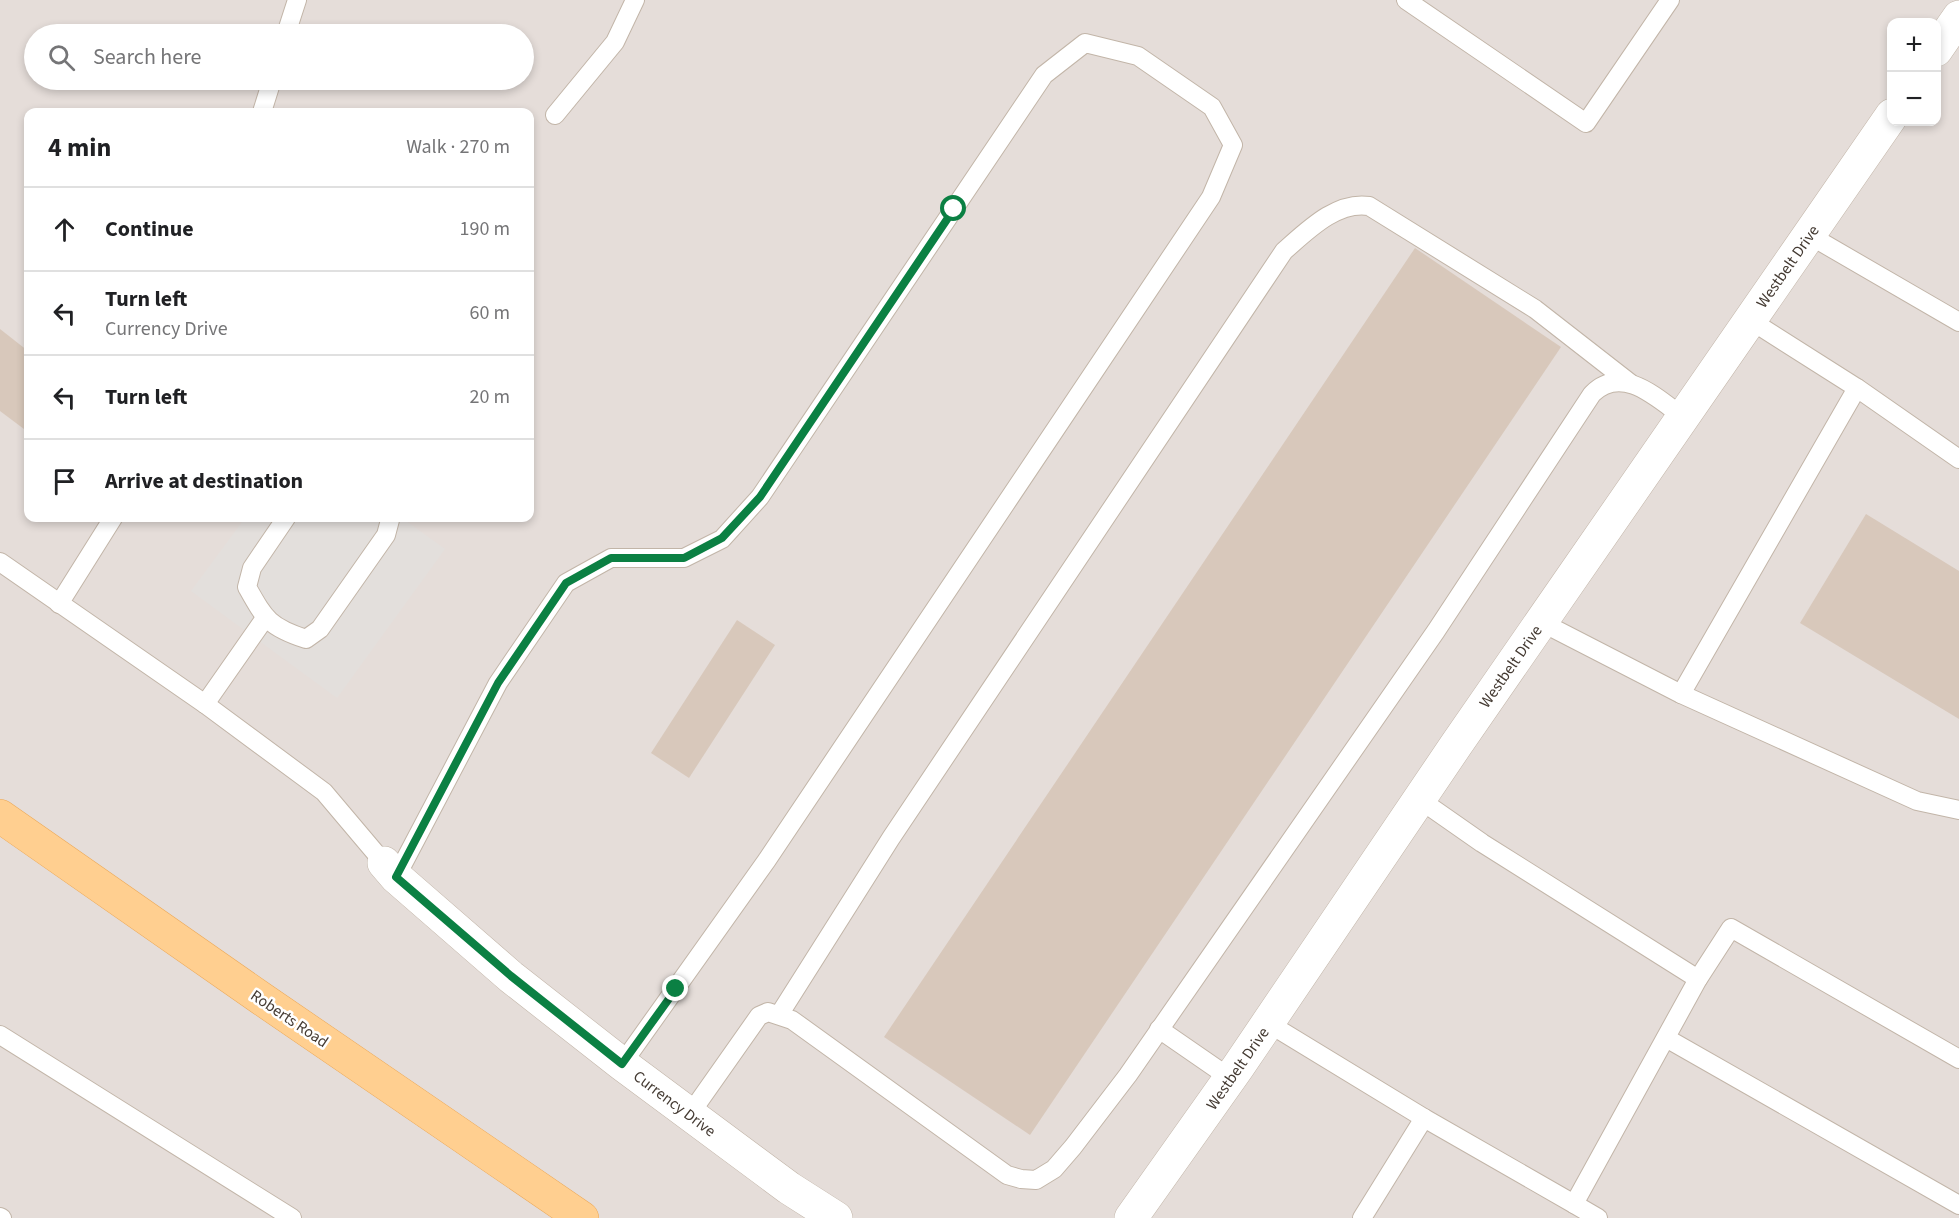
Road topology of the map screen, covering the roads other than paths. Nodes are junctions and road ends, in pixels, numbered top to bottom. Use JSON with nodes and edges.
{"nodes":[{"id":1,"x":297,"y":0,"type":"edge"},
{"id":2,"x":635,"y":0,"type":"edge"},
{"id":3,"x":1406,"y":0,"type":"edge"},
{"id":4,"x":1670,"y":0,"type":"edge"},
{"id":5,"x":1959,"y":17,"type":"edge"},
{"id":6,"x":289,"y":24,"type":"edge"},
{"id":7,"x":1941,"y":43,"type":"edge"},
{"id":8,"x":269,"y":90,"type":"edge"},
{"id":9,"x":263,"y":108,"type":"edge"},
{"id":10,"x":555,"y":115,"type":"dead end"},
{"id":11,"x":1887,"y":122,"type":"edge"},
{"id":12,"x":1809,"y":235,"type":"junction"},
{"id":13,"x":1750,"y":320,"type":"junction"},
{"id":14,"x":1959,"y":322,"type":"edge"},
{"id":15,"x":1630,"y":383,"type":"junction"},
{"id":16,"x":1857,"y":388,"type":"junction"},
{"id":17,"x":1683,"y":417,"type":"junction"},
{"id":18,"x":1959,"y":459,"type":"edge"},
{"id":19,"x":110,"y":522,"type":"edge"},
{"id":20,"x":283,"y":522,"type":"edge"},
{"id":21,"x":389,"y":522,"type":"edge"},
{"id":22,"x":0,"y":562,"type":"edge"},
{"id":23,"x":59,"y":604,"type":"junction"},
{"id":24,"x":265,"y":618,"type":"junction"},
{"id":25,"x":1541,"y":622,"type":"junction"},
{"id":26,"x":1681,"y":694,"type":"junction"},
{"id":27,"x":205,"y":704,"type":"junction"},
{"id":28,"x":1419,"y":799,"type":"junction"},
{"id":29,"x":1959,"y":810,"type":"edge"},
{"id":30,"x":0,"y":816,"type":"edge"},
{"id":31,"x":390,"y":870,"type":"junction"},
{"id":32,"x":1698,"y":979,"type":"junction"},
{"id":33,"x":779,"y":1015,"type":"junction"},
{"id":34,"x":1268,"y":1023,"type":"junction"},
{"id":35,"x":1159,"y":1029,"type":"junction"},
{"id":36,"x":0,"y":1035,"type":"edge"},
{"id":37,"x":1666,"y":1038,"type":"junction"},
{"id":38,"x":1959,"y":1059,"type":"edge"},
{"id":39,"x":622,"y":1064,"type":"junction"},
{"id":40,"x":1230,"y":1078,"type":"junction"},
{"id":41,"x":690,"y":1114,"type":"junction"},
{"id":42,"x":1424,"y":1118,"type":"junction"},
{"id":43,"x":1574,"y":1204,"type":"junction"},
{"id":44,"x":1959,"y":1206,"type":"edge"},
{"id":45,"x":292,"y":1218,"type":"edge"},
{"id":46,"x":582,"y":1218,"type":"edge"},
{"id":47,"x":836,"y":1218,"type":"edge"},
{"id":48,"x":1131,"y":1218,"type":"edge"},
{"id":49,"x":1362,"y":1218,"type":"edge"},
{"id":50,"x":1598,"y":1218,"type":"edge"}],
"edges":[{"from":1,"to":6,"type":"lane"},
{"from":2,"to":10,"type":"lane"},
{"from":3,"to":4,"type":"lane"},
{"from":5,"to":7,"type":"street"},
{"from":8,"to":9,"type":"lane"},
{"from":11,"to":12,"type":"street","name":"Westbelt Drive"},
{"from":12,"to":13,"type":"street","name":"Westbelt Drive"},
{"from":12,"to":14,"type":"lane"},
{"from":13,"to":16,"type":"lane"},
{"from":13,"to":17,"type":"street","name":"Westbelt Drive"},
{"from":15,"to":17,"type":"lane"},
{"from":15,"to":33,"type":"lane"},
{"from":15,"to":35,"type":"lane"},
{"from":16,"to":18,"type":"lane"},
{"from":16,"to":26,"type":"lane"},
{"from":17,"to":25,"type":"street","name":"Westbelt Drive"},
{"from":19,"to":23,"type":"lane"},
{"from":20,"to":24,"type":"lane"},
{"from":21,"to":24,"type":"lane"},
{"from":22,"to":23,"type":"lane"},
{"from":23,"to":27,"type":"lane"},
{"from":24,"to":27,"type":"lane"},
{"from":25,"to":26,"type":"lane"},
{"from":25,"to":28,"type":"street","name":"Westbelt Drive"},
{"from":26,"to":29,"type":"lane"},
{"from":27,"to":31,"type":"lane"},
{"from":28,"to":32,"type":"lane"},
{"from":28,"to":34,"type":"street","name":"Westbelt Drive"},
{"from":30,"to":46,"type":"main road","name":"Roberts Road"},
{"from":31,"to":39,"type":"street","name":"Currency Drive"},
{"from":31,"to":39,"type":"lane"},
{"from":32,"to":37,"type":"lane"},
{"from":32,"to":38,"type":"lane"},
{"from":33,"to":35,"type":"lane"},
{"from":33,"to":41,"type":"lane"},
{"from":34,"to":40,"type":"street","name":"Westbelt Drive"},
{"from":34,"to":42,"type":"lane"},
{"from":35,"to":40,"type":"lane"},
{"from":36,"to":45,"type":"lane"},
{"from":37,"to":43,"type":"lane"},
{"from":37,"to":44,"type":"lane"},
{"from":39,"to":41,"type":"street","name":"Currency Drive"},
{"from":40,"to":48,"type":"street","name":"Westbelt Drive"},
{"from":41,"to":47,"type":"street","name":"Currency Drive"},
{"from":42,"to":43,"type":"lane"},
{"from":42,"to":49,"type":"lane"},
{"from":43,"to":50,"type":"lane"}]}
